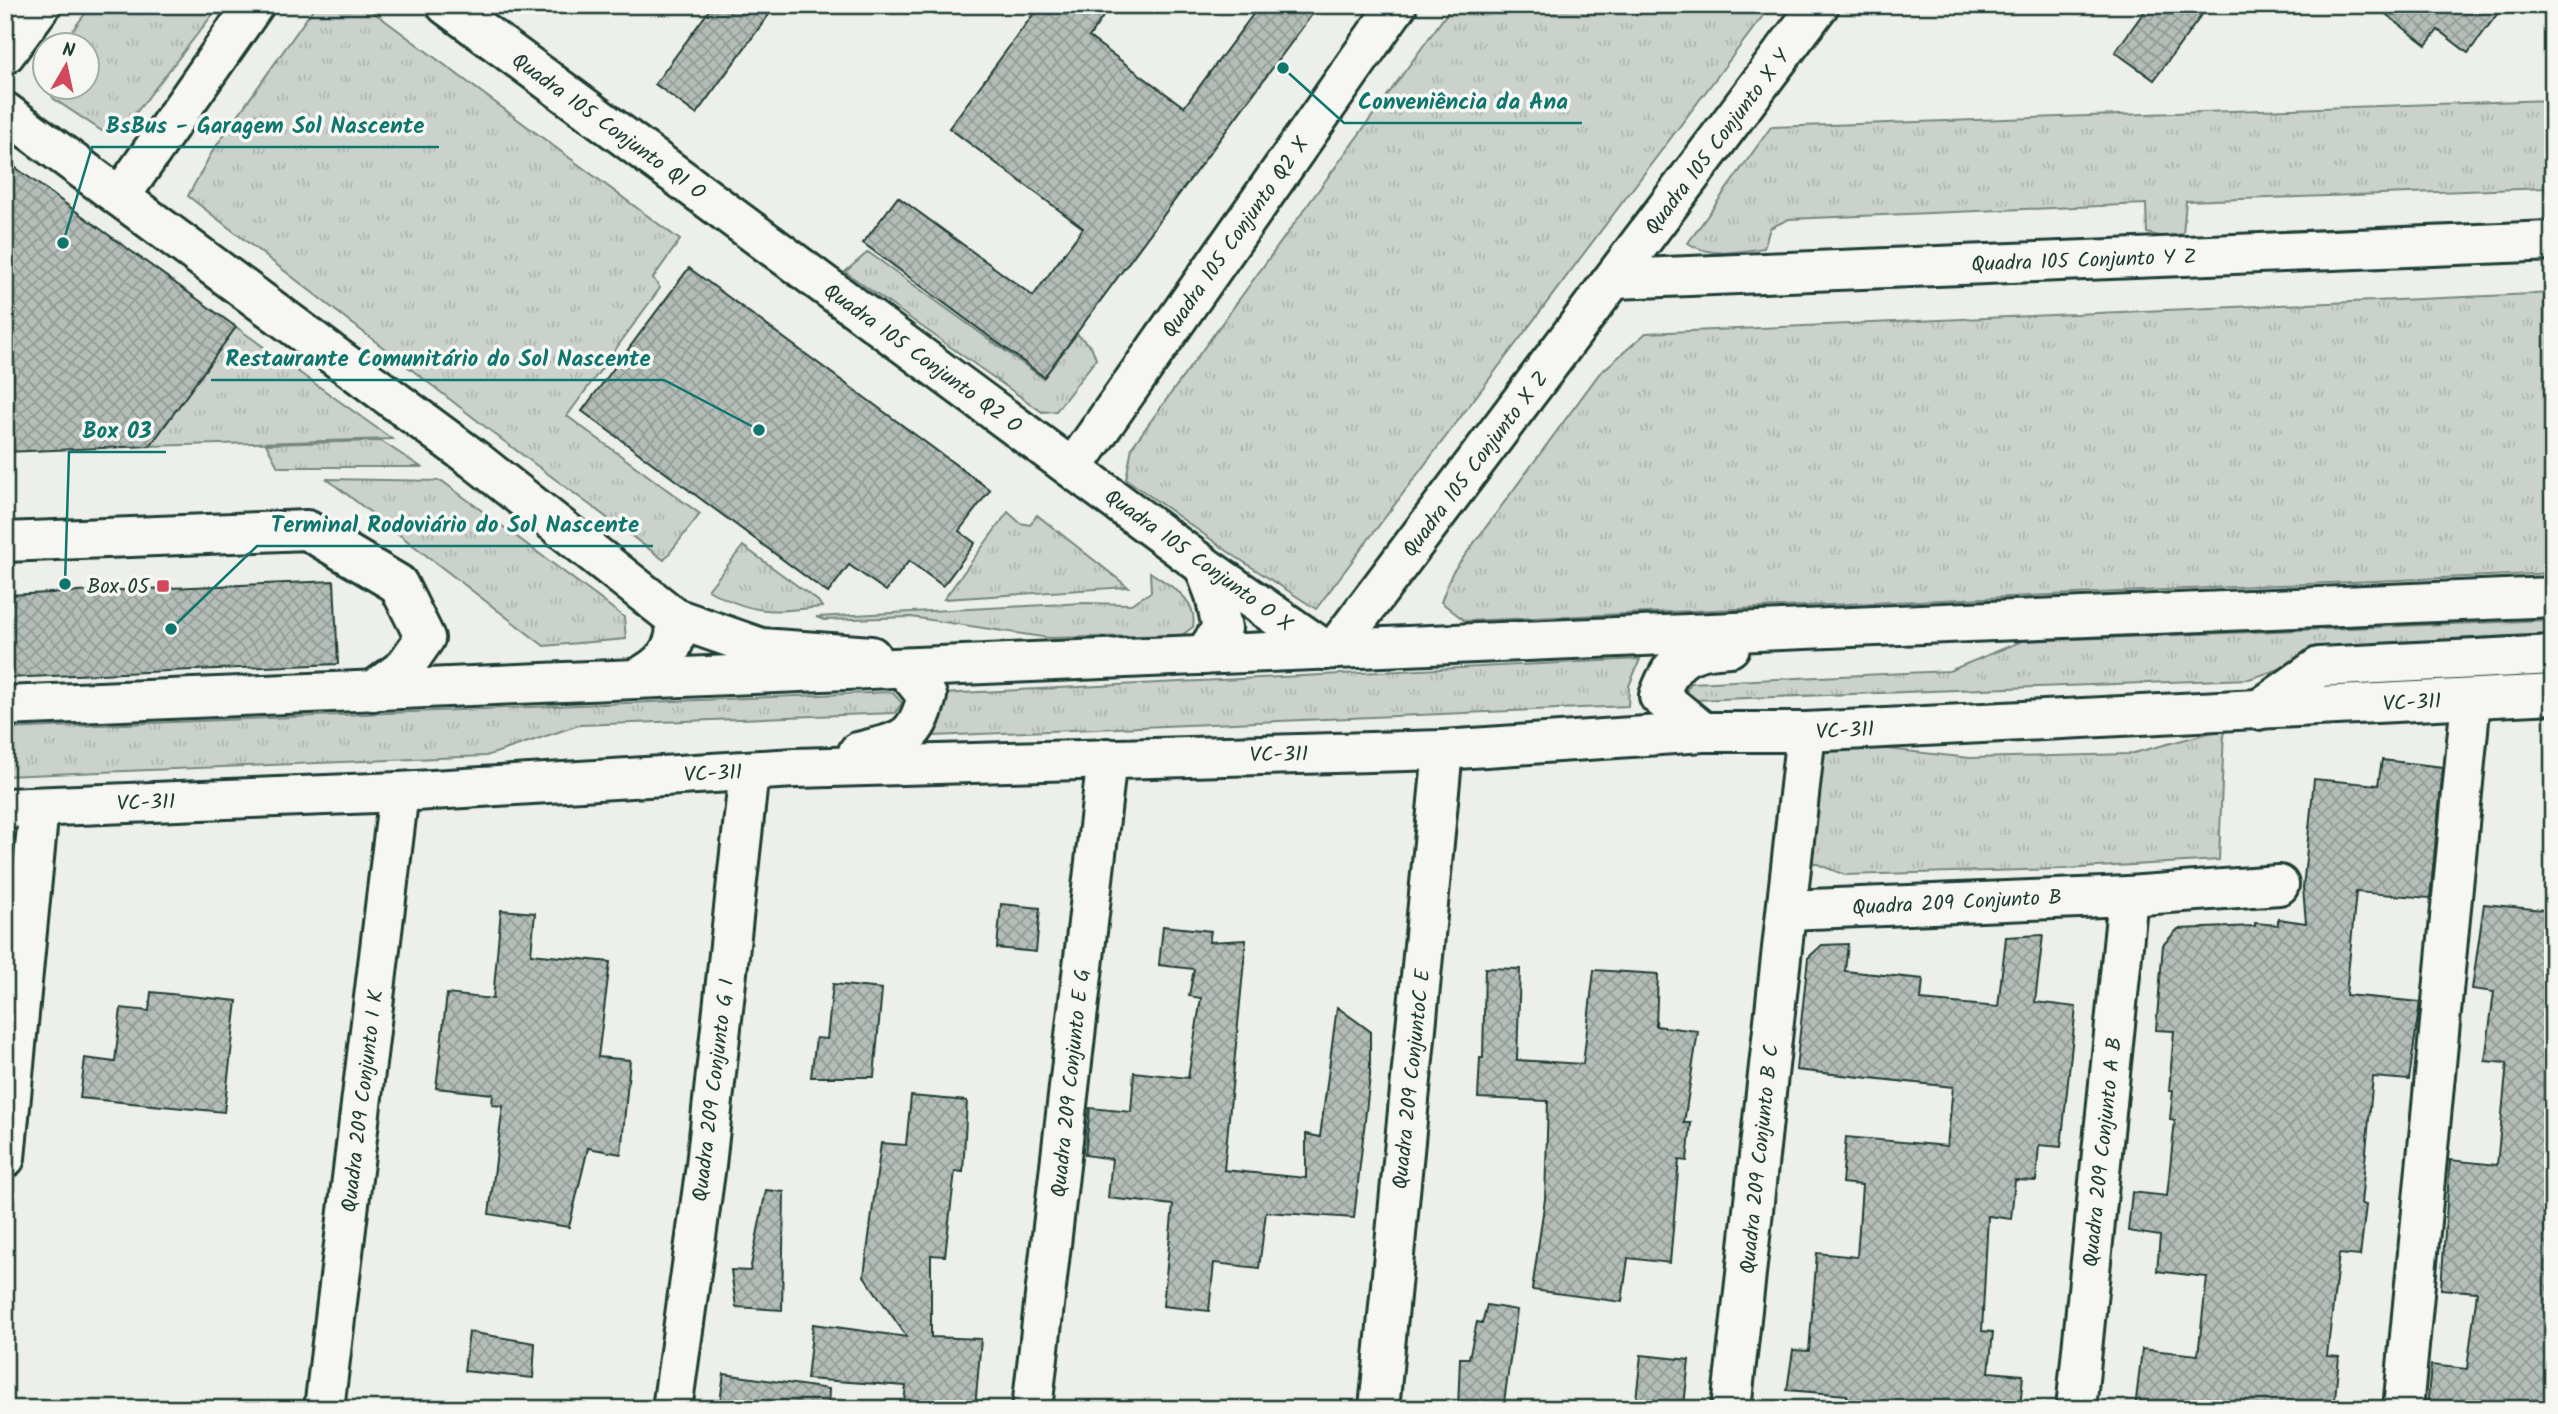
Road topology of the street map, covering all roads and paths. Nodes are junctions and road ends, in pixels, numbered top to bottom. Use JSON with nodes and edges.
{"nodes":[{"id":1,"x":41,"y":5,"type":"edge"},
{"id":2,"x":254,"y":5,"type":"edge"},
{"id":3,"x":446,"y":5,"type":"edge"},
{"id":4,"x":1397,"y":5,"type":"edge"},
{"id":5,"x":1819,"y":5,"type":"edge"},
{"id":6,"x":5,"y":54,"type":"edge"},
{"id":7,"x":5,"y":112,"type":"edge"},
{"id":8,"x":120,"y":197,"type":"junction"},
{"id":9,"x":2553,"y":241,"type":"edge"},
{"id":10,"x":773,"y":247,"type":"joint"},
{"id":11,"x":1615,"y":279,"type":"junction"},
{"id":12,"x":1073,"y":468,"type":"junction"},
{"id":13,"x":5,"y":542,"type":"edge"},
{"id":14,"x":1208,"y":569,"type":"junction"},
{"id":15,"x":2553,"y":597,"type":"edge"},
{"id":16,"x":675,"y":618,"type":"junction"},
{"id":17,"x":1956,"y":623,"type":"junction"},
{"id":18,"x":1330,"y":650,"type":"junction"},
{"id":19,"x":2553,"y":654,"type":"edge"},
{"id":20,"x":1203,"y":655,"type":"junction"},
{"id":21,"x":986,"y":664,"type":"junction"},
{"id":22,"x":904,"y":667,"type":"junction"},
{"id":23,"x":635,"y":679,"type":"junction"},
{"id":24,"x":373,"y":691,"type":"junction"},
{"id":25,"x":2553,"y":694,"type":"edge"},
{"id":26,"x":2472,"y":699,"type":"junction"},
{"id":27,"x":5,"y":706,"type":"edge"},
{"id":28,"x":2258,"y":710,"type":"junction"},
{"id":29,"x":1703,"y":732,"type":"junction"},
{"id":30,"x":1806,"y":732,"type":"junction"},
{"id":31,"x":1443,"y":750,"type":"junction"},
{"id":32,"x":1107,"y":758,"type":"junction"},
{"id":33,"x":795,"y":768,"type":"junction"},
{"id":34,"x":749,"y":771,"type":"junction"},
{"id":35,"x":399,"y":792,"type":"junction"},
{"id":36,"x":22,"y":808,"type":"edge"},
{"id":37,"x":2279,"y":884,"type":"dead end"},
{"id":38,"x":2128,"y":896,"type":"junction"},
{"id":39,"x":1787,"y":910,"type":"junction"},
{"id":40,"x":5,"y":1158,"type":"edge"},
{"id":41,"x":324,"y":1409,"type":"edge"},
{"id":42,"x":672,"y":1409,"type":"edge"},
{"id":43,"x":1032,"y":1409,"type":"edge"},
{"id":44,"x":1378,"y":1409,"type":"edge"},
{"id":45,"x":1731,"y":1409,"type":"edge"},
{"id":46,"x":2076,"y":1409,"type":"edge"},
{"id":47,"x":2403,"y":1409,"type":"edge"}],
"edges":[{"from":1,"to":6,"type":"street"},
{"from":2,"to":8,"type":"street"},
{"from":3,"to":10,"type":"street","name":"Quadra 105 Conjunto Q1 O"},
{"from":4,"to":12,"type":"street","name":"Quadra 105 Conjunto Q2 X"},
{"from":5,"to":11,"type":"street","name":"Quadra 105 Conjunto X Y"},
{"from":7,"to":8,"type":"street"},
{"from":8,"to":16,"type":"street"},
{"from":9,"to":11,"type":"street","name":"Quadra 105 Conjunto Y Z"},
{"from":10,"to":12,"type":"street","name":"Quadra 105 Conjunto Q2 O"},
{"from":11,"to":18,"type":"street","name":"Quadra 105 Conjunto X Z"},
{"from":12,"to":14,"type":"street","name":"Quadra 105 Conjunto O X"},
{"from":13,"to":24,"type":"street"},
{"from":14,"to":18,"type":"street","name":"Quadra 105 Conjunto O X"},
{"from":14,"to":20,"type":"street"},
{"from":15,"to":17,"type":"street"},
{"from":16,"to":21,"type":"street"},
{"from":16,"to":23,"type":"street"},
{"from":17,"to":18,"type":"street"},
{"from":17,"to":29,"type":"street"},
{"from":18,"to":20,"type":"street"},
{"from":19,"to":28,"type":"street"},
{"from":20,"to":21,"type":"street"},
{"from":21,"to":22,"type":"street"},
{"from":22,"to":23,"type":"street"},
{"from":22,"to":33,"type":"street"},
{"from":23,"to":24,"type":"street"},
{"from":24,"to":27,"type":"street"},
{"from":25,"to":26,"type":"street","name":"VC-311"},
{"from":26,"to":28,"type":"street","name":"VC-311"},
{"from":26,"to":47,"type":"street"},
{"from":28,"to":30,"type":"street","name":"VC-311"},
{"from":29,"to":30,"type":"street","name":"VC-311"},
{"from":29,"to":31,"type":"street","name":"VC-311"},
{"from":30,"to":39,"type":"street","name":"Quadra 209 Conjunto B C"},
{"from":31,"to":32,"type":"street","name":"VC-311"},
{"from":31,"to":44,"type":"street","name":"Quadra 209 ConjuntoC E"},
{"from":32,"to":33,"type":"street","name":"VC-311"},
{"from":32,"to":43,"type":"street","name":"Quadra 209 Conjunto E G"},
{"from":33,"to":34,"type":"street","name":"VC-311"},
{"from":34,"to":35,"type":"street","name":"VC-311"},
{"from":34,"to":42,"type":"street","name":"Quadra 209 Conjunto G I"},
{"from":35,"to":36,"type":"street","name":"VC-311"},
{"from":35,"to":41,"type":"street","name":"Quadra 209 Conjunto I K"},
{"from":36,"to":40,"type":"street"},
{"from":37,"to":38,"type":"street","name":"Quadra 209 Conjunto B"},
{"from":38,"to":39,"type":"street","name":"Quadra 209 Conjunto B"},
{"from":38,"to":46,"type":"street","name":"Quadra 209 Conjunto A B"},
{"from":39,"to":45,"type":"street","name":"Quadra 209 Conjunto B C"}]}
